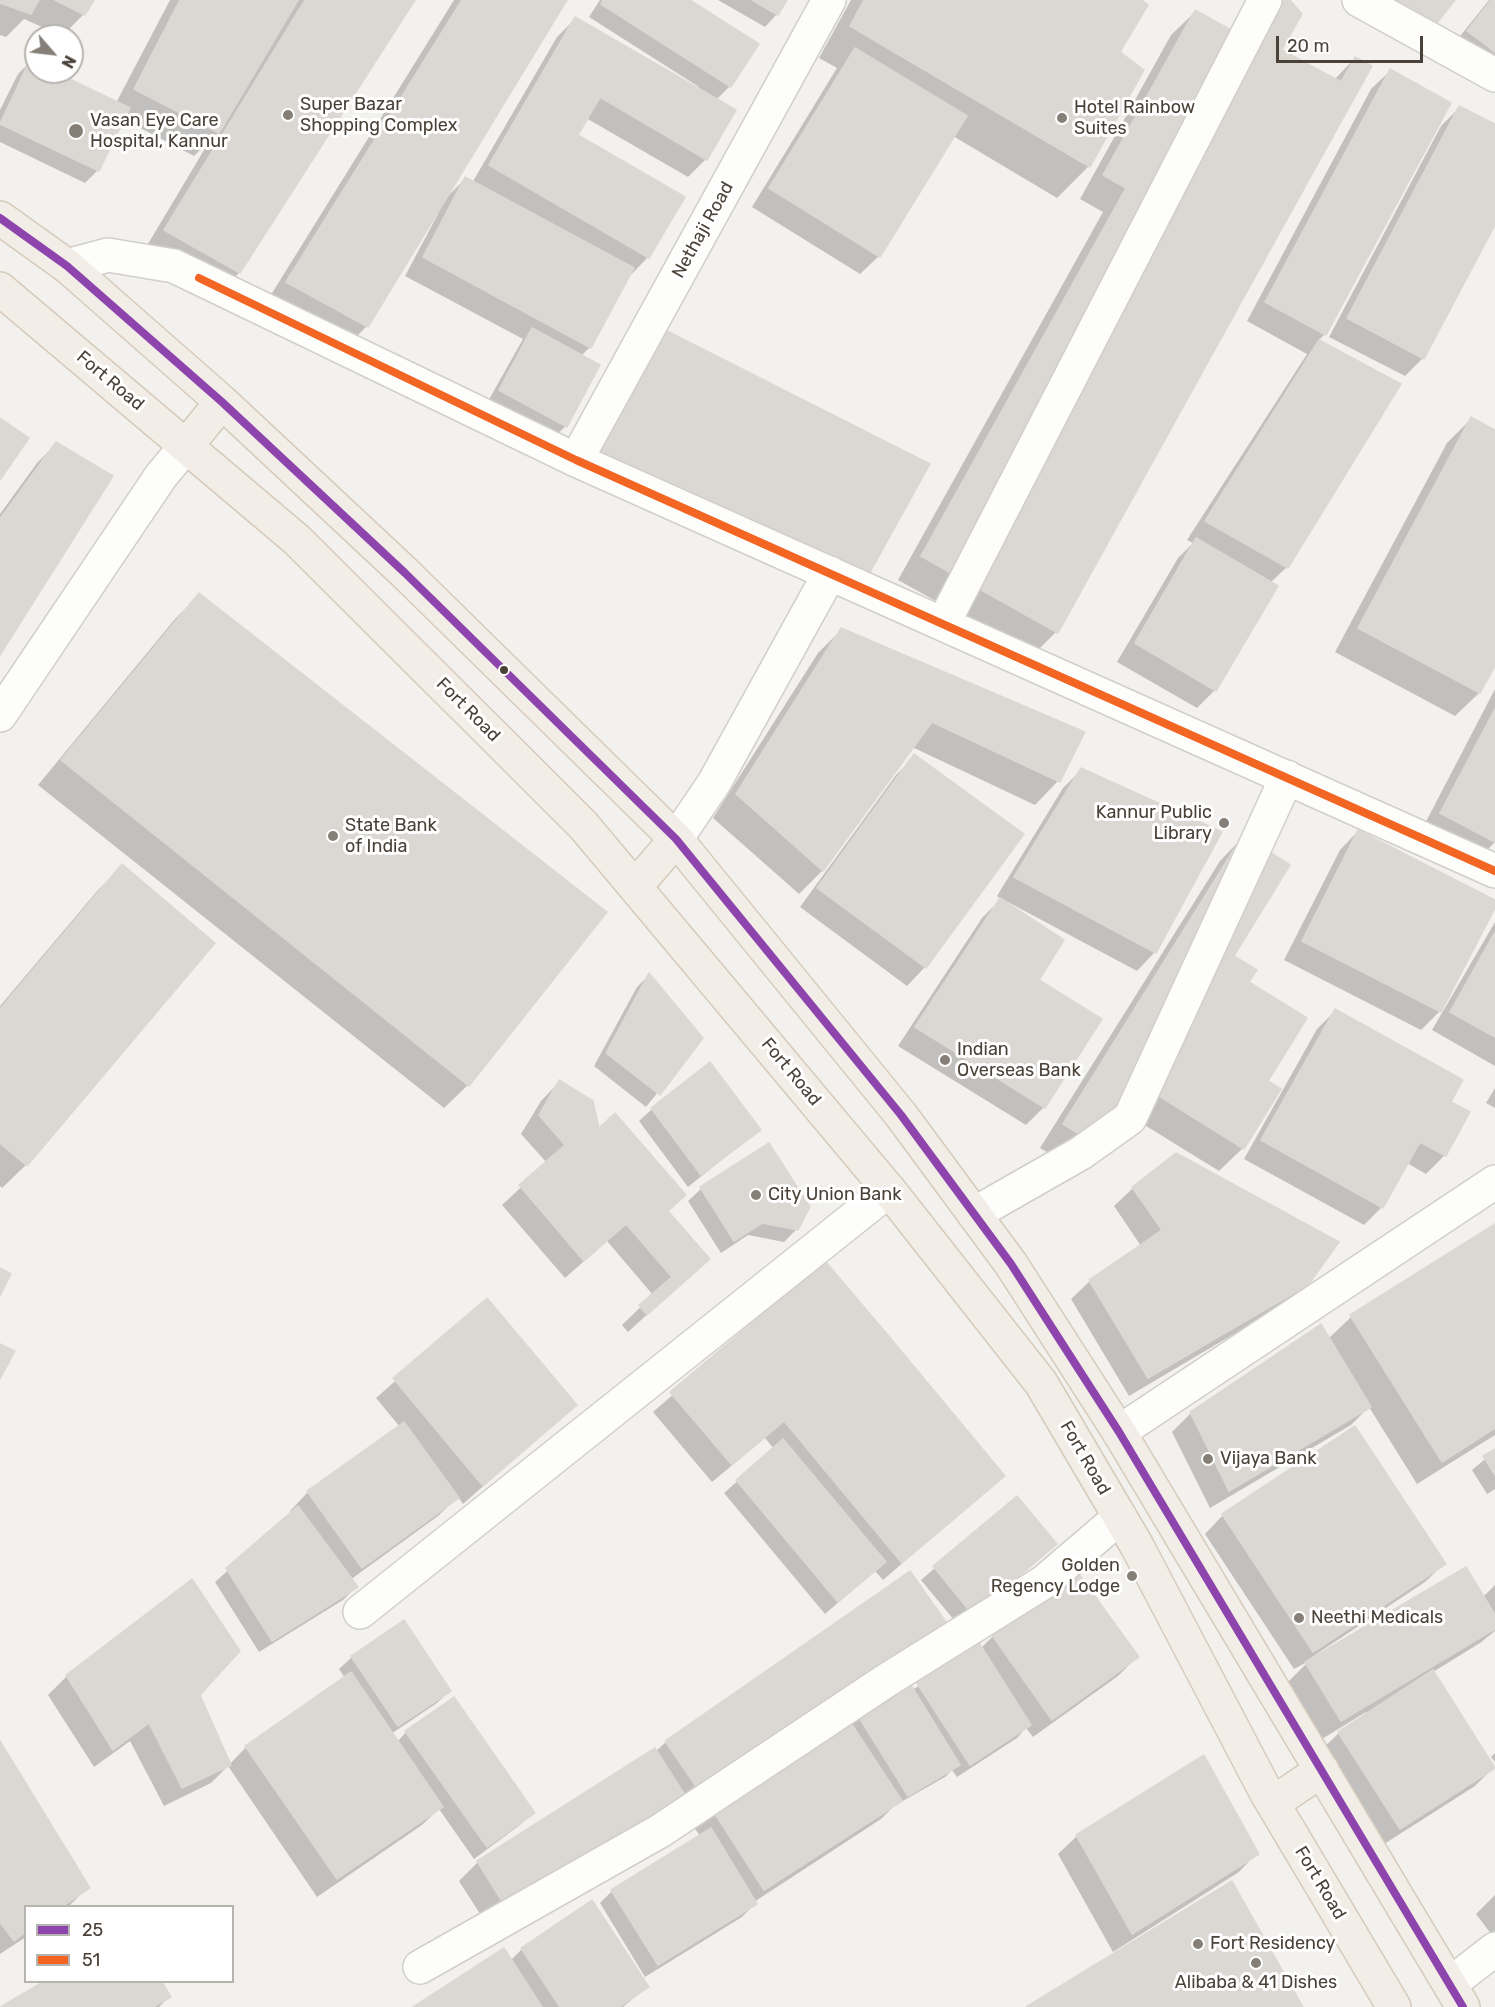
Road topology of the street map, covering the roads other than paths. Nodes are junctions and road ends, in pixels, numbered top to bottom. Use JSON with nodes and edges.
{"nodes":[{"id":1,"x":829,"y":0,"type":"edge"},
{"id":2,"x":1265,"y":0,"type":"edge"},
{"id":3,"x":1359,"y":0,"type":"edge"},
{"id":4,"x":1495,"y":75,"type":"edge"},
{"id":5,"x":0,"y":218,"type":"edge"},
{"id":6,"x":67,"y":266,"type":"junction"},
{"id":7,"x":0,"y":289,"type":"edge"},
{"id":8,"x":222,"y":402,"type":"junction"},
{"id":9,"x":186,"y":446,"type":"junction"},
{"id":10,"x":576,"y":460,"type":"junction"},
{"id":11,"x":830,"y":573,"type":"junction"},
{"id":12,"x":943,"y":624,"type":"junction"},
{"id":13,"x":0,"y":715,"type":"edge"},
{"id":14,"x":1287,"y":777,"type":"junction"},
{"id":15,"x":676,"y":840,"type":"junction"},
{"id":16,"x":1495,"y":871,"type":"edge"},
{"id":17,"x":635,"y":887,"type":"junction"},
{"id":18,"x":1495,"y":1182,"type":"edge"},
{"id":19,"x":889,"y":1190,"type":"junction"},
{"id":20,"x":974,"y":1214,"type":"junction"},
{"id":21,"x":1119,"y":1432,"type":"junction"},
{"id":22,"x":1120,"y":1517,"type":"junction"},
{"id":23,"x":360,"y":1612,"type":"dead end"},
{"id":24,"x":1322,"y":1770,"type":"junction"},
{"id":25,"x":1273,"y":1803,"type":"junction"},
{"id":26,"x":1495,"y":1949,"type":"edge"},
{"id":27,"x":420,"y":1967,"type":"dead end"},
{"id":28,"x":1456,"y":1996,"type":"edge"},
{"id":29,"x":1394,"y":2007,"type":"edge"}],
"edges":[{"from":1,"to":10,"type":"street","name":"Nethaji Road"},
{"from":2,"to":12,"type":"street"},
{"from":3,"to":4,"type":"street"},
{"from":5,"to":6,"type":"main road"},
{"from":6,"to":8,"type":"main road"},
{"from":6,"to":10,"type":"street"},
{"from":7,"to":9,"type":"main road","name":"Fort Road"},
{"from":8,"to":9,"type":"main road"},
{"from":8,"to":15,"type":"main road"},
{"from":9,"to":13,"type":"street"},
{"from":9,"to":17,"type":"main road","name":"Fort Road"},
{"from":10,"to":11,"type":"street"},
{"from":11,"to":12,"type":"street"},
{"from":11,"to":15,"type":"street"},
{"from":12,"to":14,"type":"street"},
{"from":14,"to":16,"type":"street"},
{"from":14,"to":20,"type":"street"},
{"from":15,"to":17,"type":"main road"},
{"from":15,"to":20,"type":"main road"},
{"from":17,"to":19,"type":"main road","name":"Fort Road"},
{"from":18,"to":21,"type":"street"},
{"from":19,"to":22,"type":"main road","name":"Fort Road"},
{"from":19,"to":23,"type":"street"},
{"from":20,"to":21,"type":"main road"},
{"from":21,"to":24,"type":"main road"},
{"from":22,"to":25,"type":"main road","name":"Fort Road"},
{"from":22,"to":27,"type":"street"},
{"from":24,"to":25,"type":"main road"},
{"from":24,"to":28,"type":"main road"},
{"from":25,"to":29,"type":"main road","name":"Fort Road"},
{"from":26,"to":28,"type":"street"}]}
